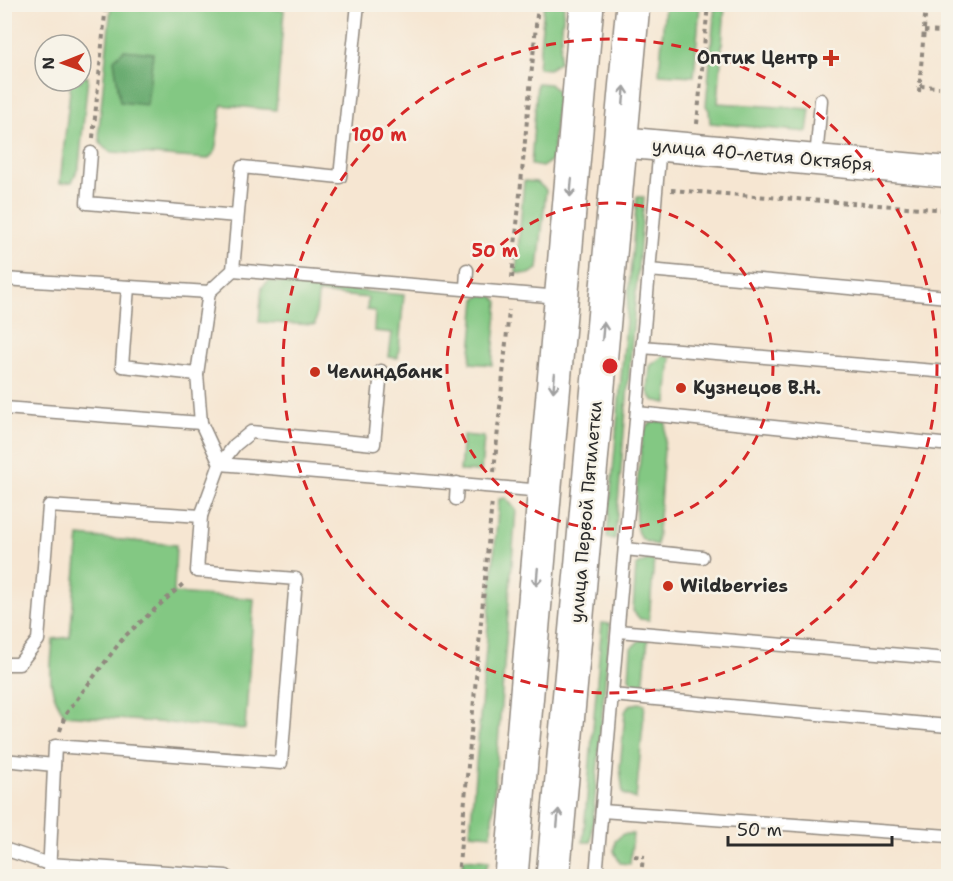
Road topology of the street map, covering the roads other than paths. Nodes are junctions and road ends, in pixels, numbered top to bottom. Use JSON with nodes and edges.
{"nodes":[{"id":1,"x":358,"y":4,"type":"edge"},
{"id":2,"x":587,"y":4,"type":"edge"},
{"id":3,"x":633,"y":4,"type":"edge"},
{"id":4,"x":821,"y":100,"type":"dead end"},
{"id":5,"x":575,"y":138,"type":"junction"},
{"id":6,"x":620,"y":142,"type":"junction"},
{"id":7,"x":660,"y":146,"type":"junction"},
{"id":8,"x":91,"y":153,"type":"road end"},
{"id":9,"x":816,"y":160,"type":"junction"},
{"id":10,"x":948,"y":172,"type":"edge"},
{"id":11,"x":237,"y":216,"type":"junction"},
{"id":12,"x":233,"y":270,"type":"junction"},
{"id":13,"x":467,"y":270,"type":"dead end"},
{"id":14,"x":649,"y":270,"type":"junction"},
{"id":15,"x":4,"y":279,"type":"edge"},
{"id":16,"x":128,"y":287,"type":"junction"},
{"id":17,"x":466,"y":288,"type":"junction"},
{"id":18,"x":209,"y":292,"type":"junction"},
{"id":19,"x":561,"y":297,"type":"junction"},
{"id":20,"x":948,"y":297,"type":"edge"},
{"id":21,"x":642,"y":347,"type":"junction"},
{"id":22,"x":381,"y":371,"type":"dead end"},
{"id":23,"x":948,"y":372,"type":"edge"},
{"id":24,"x":197,"y":374,"type":"junction"},
{"id":25,"x":4,"y":408,"type":"edge"},
{"id":26,"x":637,"y":413,"type":"junction"},
{"id":27,"x":201,"y":423,"type":"junction"},
{"id":28,"x":941,"y":444,"type":"dead end"},
{"id":29,"x":220,"y":464,"type":"junction"},
{"id":30,"x":457,"y":483,"type":"junction"},
{"id":31,"x":544,"y":491,"type":"junction"},
{"id":32,"x":456,"y":499,"type":"dead end"},
{"id":33,"x":201,"y":516,"type":"junction"},
{"id":34,"x":625,"y":549,"type":"junction"},
{"id":35,"x":702,"y":557,"type":"dead end"},
{"id":36,"x":618,"y":631,"type":"junction"},
{"id":37,"x":948,"y":659,"type":"edge"},
{"id":38,"x":4,"y":664,"type":"edge"},
{"id":39,"x":612,"y":695,"type":"junction"},
{"id":40,"x":948,"y":726,"type":"edge"},
{"id":41,"x":4,"y":760,"type":"edge"},
{"id":42,"x":54,"y":765,"type":"junction"},
{"id":43,"x":602,"y":812,"type":"junction"},
{"id":44,"x":948,"y":836,"type":"edge"},
{"id":45,"x":4,"y":849,"type":"edge"},
{"id":46,"x":49,"y":870,"type":"edge"},
{"id":47,"x":226,"y":876,"type":"edge"},
{"id":48,"x":511,"y":876,"type":"edge"},
{"id":49,"x":553,"y":876,"type":"edge"},
{"id":50,"x":596,"y":876,"type":"edge"}],
"edges":[{"from":1,"to":11,"type":"lane"},
{"from":2,"to":5,"type":"main road"},
{"from":6,"to":3,"type":"main road","name":"улица Первой Пятилетки","one_way":true},
{"from":4,"to":9,"type":"lane"},
{"from":5,"to":6,"type":"main road","name":"улица 40-летия Октября"},
{"from":5,"to":19,"type":"main road","one_way":true},
{"from":6,"to":7,"type":"street","name":"улица 40-летия Октября"},
{"from":49,"to":6,"type":"main road","name":"улица Первой Пятилетки","one_way":true},
{"from":7,"to":9,"type":"street","name":"улица 40-летия Октября"},
{"from":7,"to":14,"type":"lane"},
{"from":8,"to":11,"type":"lane"},
{"from":9,"to":10,"type":"street","name":"улица 40-летия Октября"},
{"from":11,"to":12,"type":"lane"},
{"from":12,"to":17,"type":"lane"},
{"from":12,"to":18,"type":"lane"},
{"from":13,"to":17,"type":"lane"},
{"from":14,"to":20,"type":"lane"},
{"from":14,"to":21,"type":"lane"},
{"from":15,"to":16,"type":"lane"},
{"from":16,"to":18,"type":"lane"},
{"from":16,"to":24,"type":"lane"},
{"from":17,"to":19,"type":"lane"},
{"from":18,"to":24,"type":"lane"},
{"from":19,"to":31,"type":"main road","one_way":true},
{"from":21,"to":23,"type":"lane"},
{"from":21,"to":26,"type":"lane"},
{"from":22,"to":29,"type":"lane"},
{"from":24,"to":27,"type":"lane"},
{"from":25,"to":27,"type":"lane"},
{"from":26,"to":28,"type":"lane"},
{"from":26,"to":34,"type":"lane"},
{"from":27,"to":29,"type":"lane"},
{"from":29,"to":30,"type":"lane"},
{"from":29,"to":33,"type":"lane"},
{"from":30,"to":31,"type":"lane"},
{"from":30,"to":32,"type":"lane"},
{"from":31,"to":48,"type":"main road","one_way":true},
{"from":33,"to":38,"type":"lane"},
{"from":33,"to":42,"type":"lane"},
{"from":34,"to":35,"type":"lane"},
{"from":34,"to":36,"type":"lane"},
{"from":36,"to":37,"type":"lane"},
{"from":36,"to":39,"type":"lane"},
{"from":39,"to":40,"type":"lane"},
{"from":39,"to":43,"type":"lane"},
{"from":41,"to":42,"type":"lane"},
{"from":42,"to":46,"type":"lane"},
{"from":43,"to":44,"type":"lane"},
{"from":43,"to":50,"type":"lane"},
{"from":45,"to":46,"type":"lane"},
{"from":46,"to":47,"type":"lane"}]}
